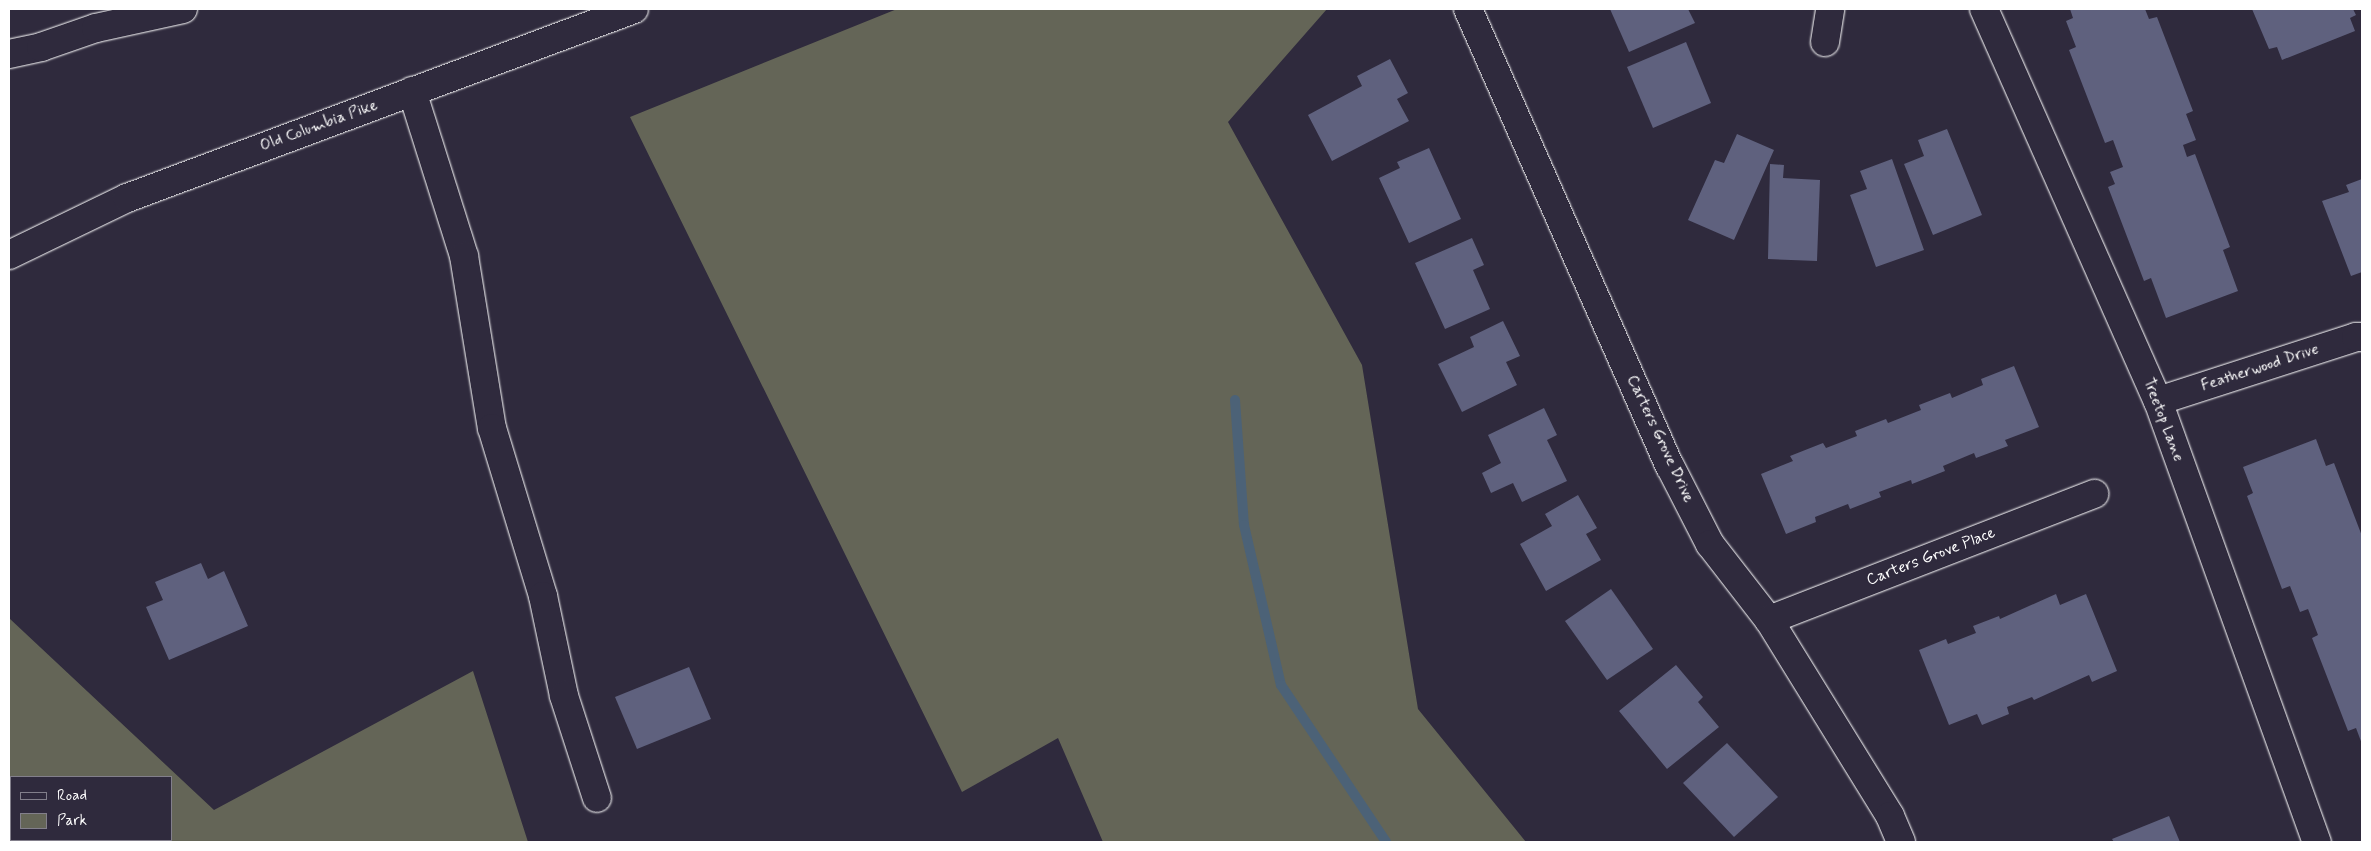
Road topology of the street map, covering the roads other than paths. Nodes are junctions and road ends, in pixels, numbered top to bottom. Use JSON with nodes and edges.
{"nodes":[{"id":1,"x":183,"y":9,"type":"edge"},
{"id":2,"x":634,"y":9,"type":"edge"},
{"id":3,"x":1468,"y":9,"type":"edge"},
{"id":4,"x":1830,"y":9,"type":"edge"},
{"id":5,"x":1984,"y":9,"type":"edge"},
{"id":6,"x":94,"y":18,"type":"edge"},
{"id":7,"x":1825,"y":42,"type":"dead end"},
{"id":8,"x":9,"y":54,"type":"edge"},
{"id":9,"x":412,"y":91,"type":"junction"},
{"id":10,"x":9,"y":255,"type":"edge"},
{"id":11,"x":2362,"y":337,"type":"edge"},
{"id":12,"x":2158,"y":402,"type":"junction"},
{"id":13,"x":2094,"y":494,"type":"dead end"},
{"id":14,"x":1769,"y":620,"type":"junction"},
{"id":15,"x":597,"y":798,"type":"dead end"},
{"id":16,"x":1901,"y":842,"type":"edge"},
{"id":17,"x":2317,"y":842,"type":"edge"}],
"edges":[{"from":1,"to":6,"type":"street"},
{"from":2,"to":9,"type":"street","name":"Old Columbia Pike"},
{"from":3,"to":14,"type":"street","name":"Carters Grove Drive"},
{"from":4,"to":7,"type":"street"},
{"from":5,"to":12,"type":"street","name":"Treetop Lane"},
{"from":6,"to":8,"type":"street"},
{"from":9,"to":10,"type":"street","name":"Old Columbia Pike"},
{"from":9,"to":15,"type":"street"},
{"from":11,"to":12,"type":"street","name":"Featherwood Drive"},
{"from":12,"to":17,"type":"street","name":"Treetop Lane"},
{"from":13,"to":14,"type":"street","name":"Carters Grove Place"},
{"from":14,"to":16,"type":"street","name":"Carters Grove Drive"}]}
